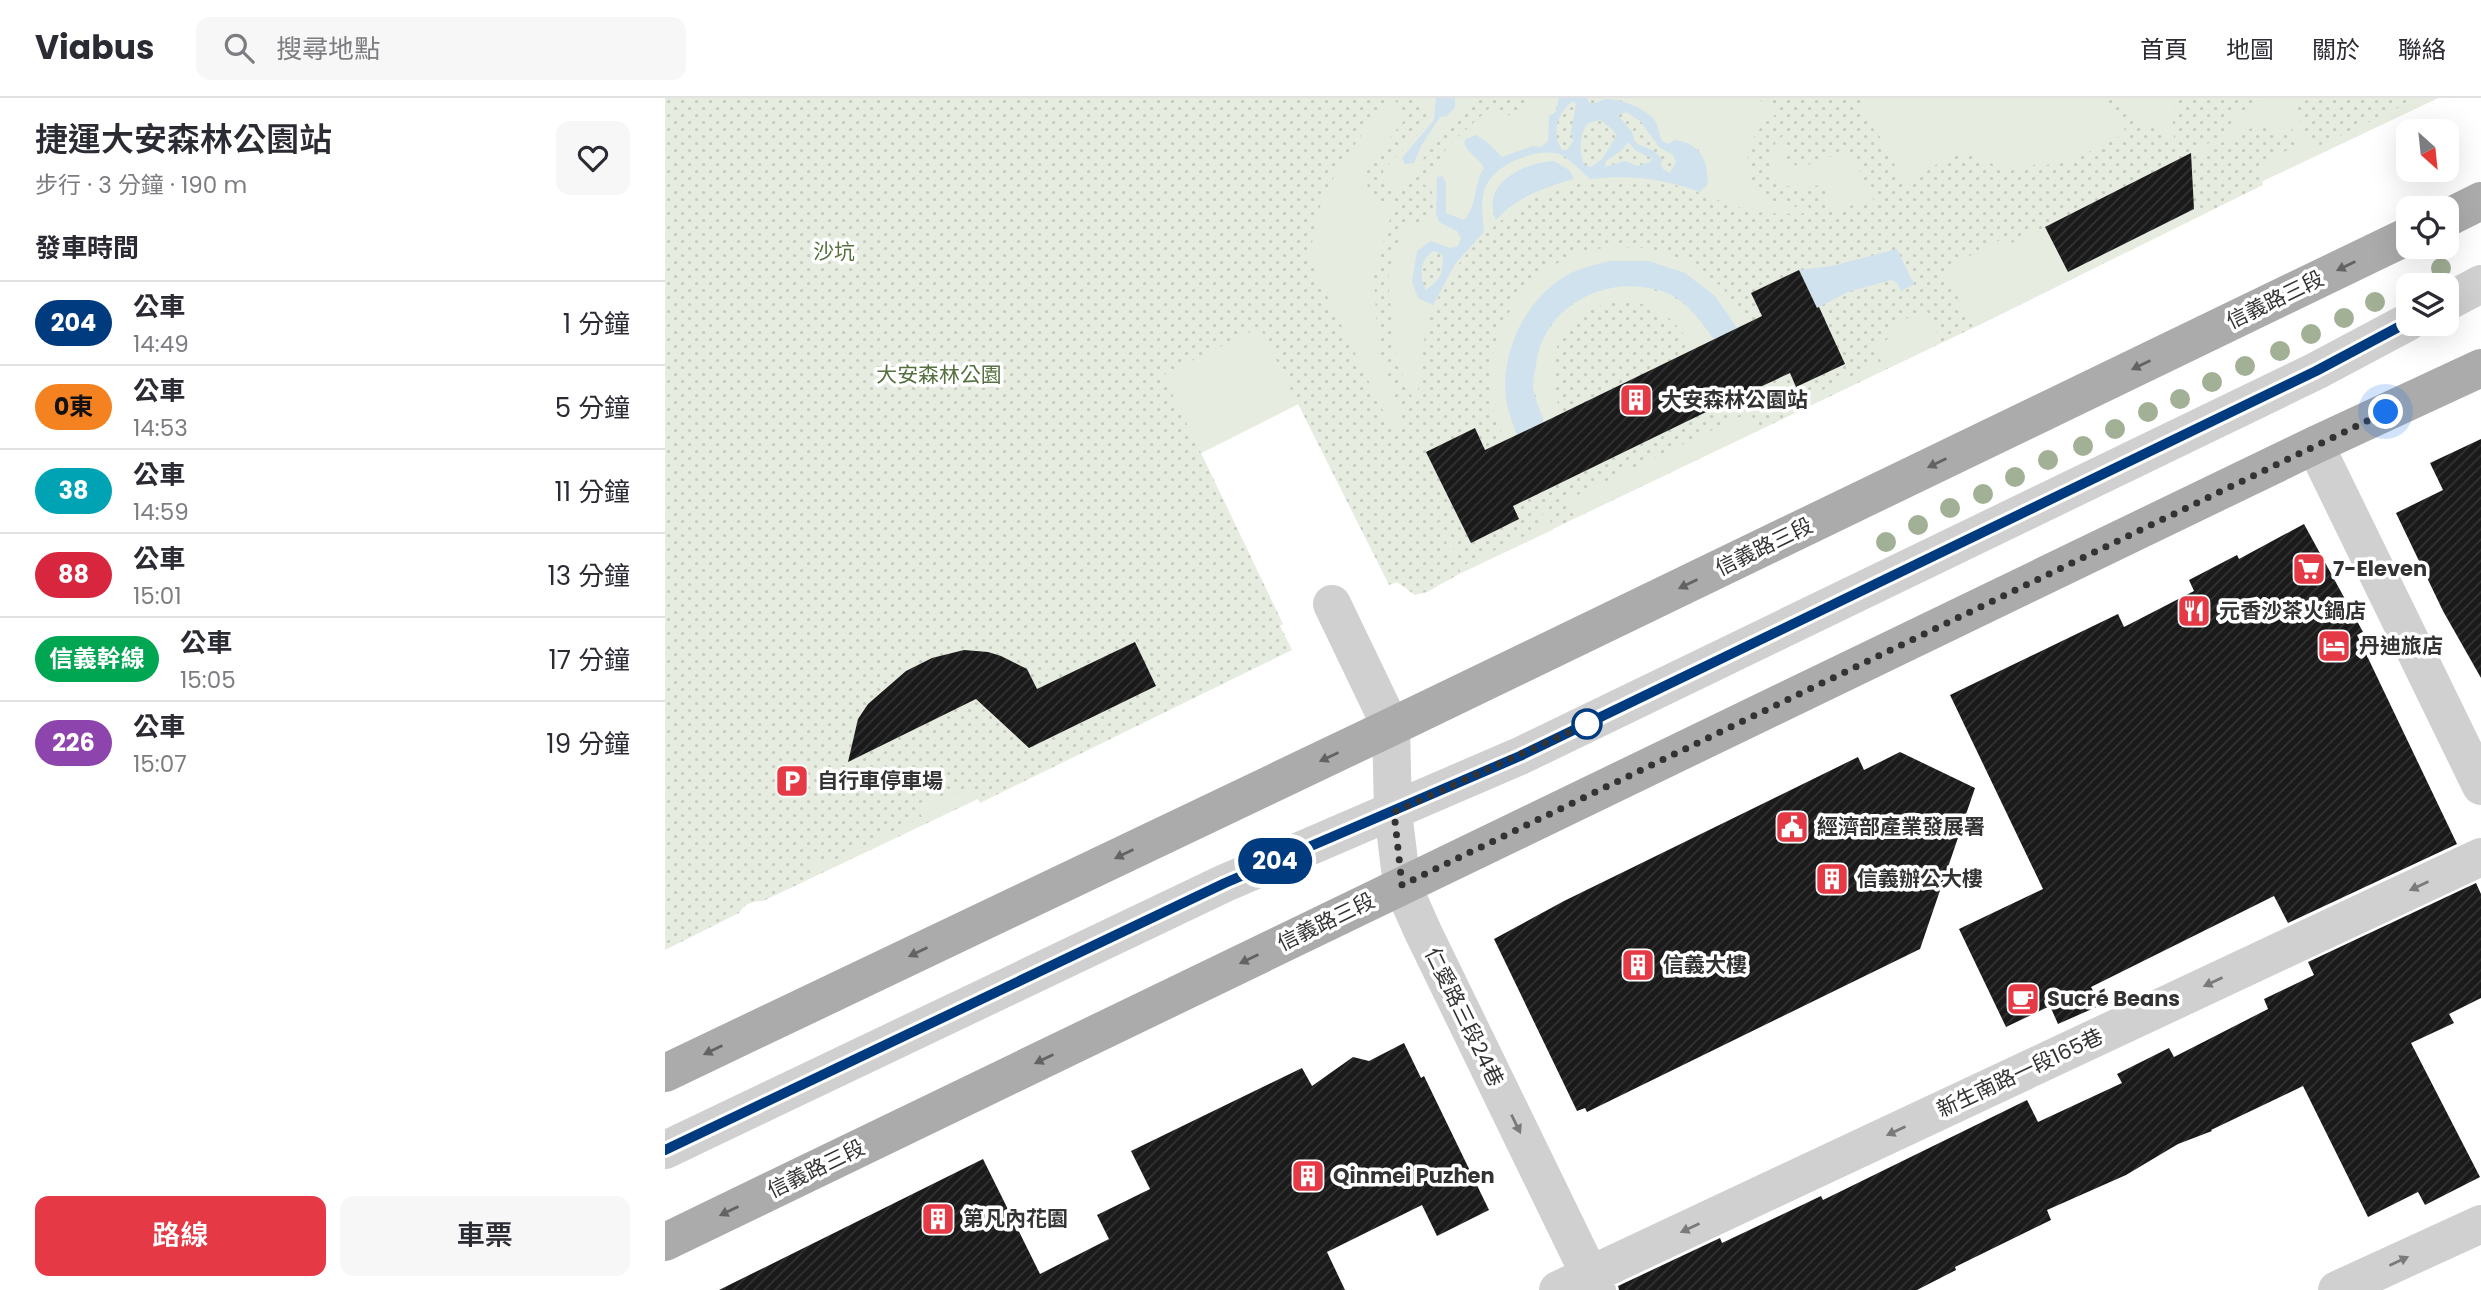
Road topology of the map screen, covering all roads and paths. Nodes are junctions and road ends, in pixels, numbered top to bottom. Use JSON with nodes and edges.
{"nodes":[{"id":1,"x":2481,"y":201,"type":"edge"},
{"id":2,"x":2459,"y":212,"type":"edge"},
{"id":3,"x":2396,"y":242,"type":"edge"},
{"id":4,"x":2481,"y":284,"type":"edge"},
{"id":5,"x":2459,"y":296,"type":"edge"},
{"id":6,"x":2396,"y":329,"type":"edge"},
{"id":7,"x":2481,"y":368,"type":"edge"},
{"id":8,"x":2315,"y":445,"type":"junction"},
{"id":9,"x":1332,"y":604,"type":"dead end"},
{"id":10,"x":1391,"y":727,"type":"junction"},
{"id":11,"x":2481,"y":786,"type":"edge"},
{"id":12,"x":1394,"y":812,"type":"junction"},
{"id":13,"x":2481,"y":857,"type":"edge"},
{"id":14,"x":1402,"y":885,"type":"junction"},
{"id":15,"x":665,"y":1073,"type":"edge"},
{"id":16,"x":665,"y":1150,"type":"edge"},
{"id":17,"x":2481,"y":1224,"type":"edge"},
{"id":18,"x":665,"y":1242,"type":"edge"},
{"id":19,"x":1582,"y":1285,"type":"edge"},
{"id":20,"x":2337,"y":1290,"type":"edge"}],
"edges":[{"from":1,"to":2,"type":"main road"},
{"from":3,"to":10,"type":"main road","name":"信義路三段","one_way":true},
{"from":4,"to":5,"type":"street"},
{"from":6,"to":12,"type":"street"},
{"from":7,"to":8,"type":"main road","name":"信義路三段"},
{"from":8,"to":11,"type":"street"},
{"from":8,"to":14,"type":"main road","name":"信義路三段"},
{"from":9,"to":10,"type":"street"},
{"from":10,"to":12,"type":"street","name":"仁愛路三段24巷"},
{"from":10,"to":15,"type":"main road","name":"信義路三段","one_way":true},
{"from":12,"to":14,"type":"street","name":"仁愛路三段24巷"},
{"from":12,"to":16,"type":"street"},
{"from":13,"to":19,"type":"street","name":"新生南路一段165巷","one_way":true},
{"from":14,"to":18,"type":"main road","name":"信義路三段","one_way":true},
{"from":14,"to":19,"type":"street","name":"仁愛路三段24巷","one_way":true},
{"from":20,"to":17,"type":"street","one_way":true}]}
